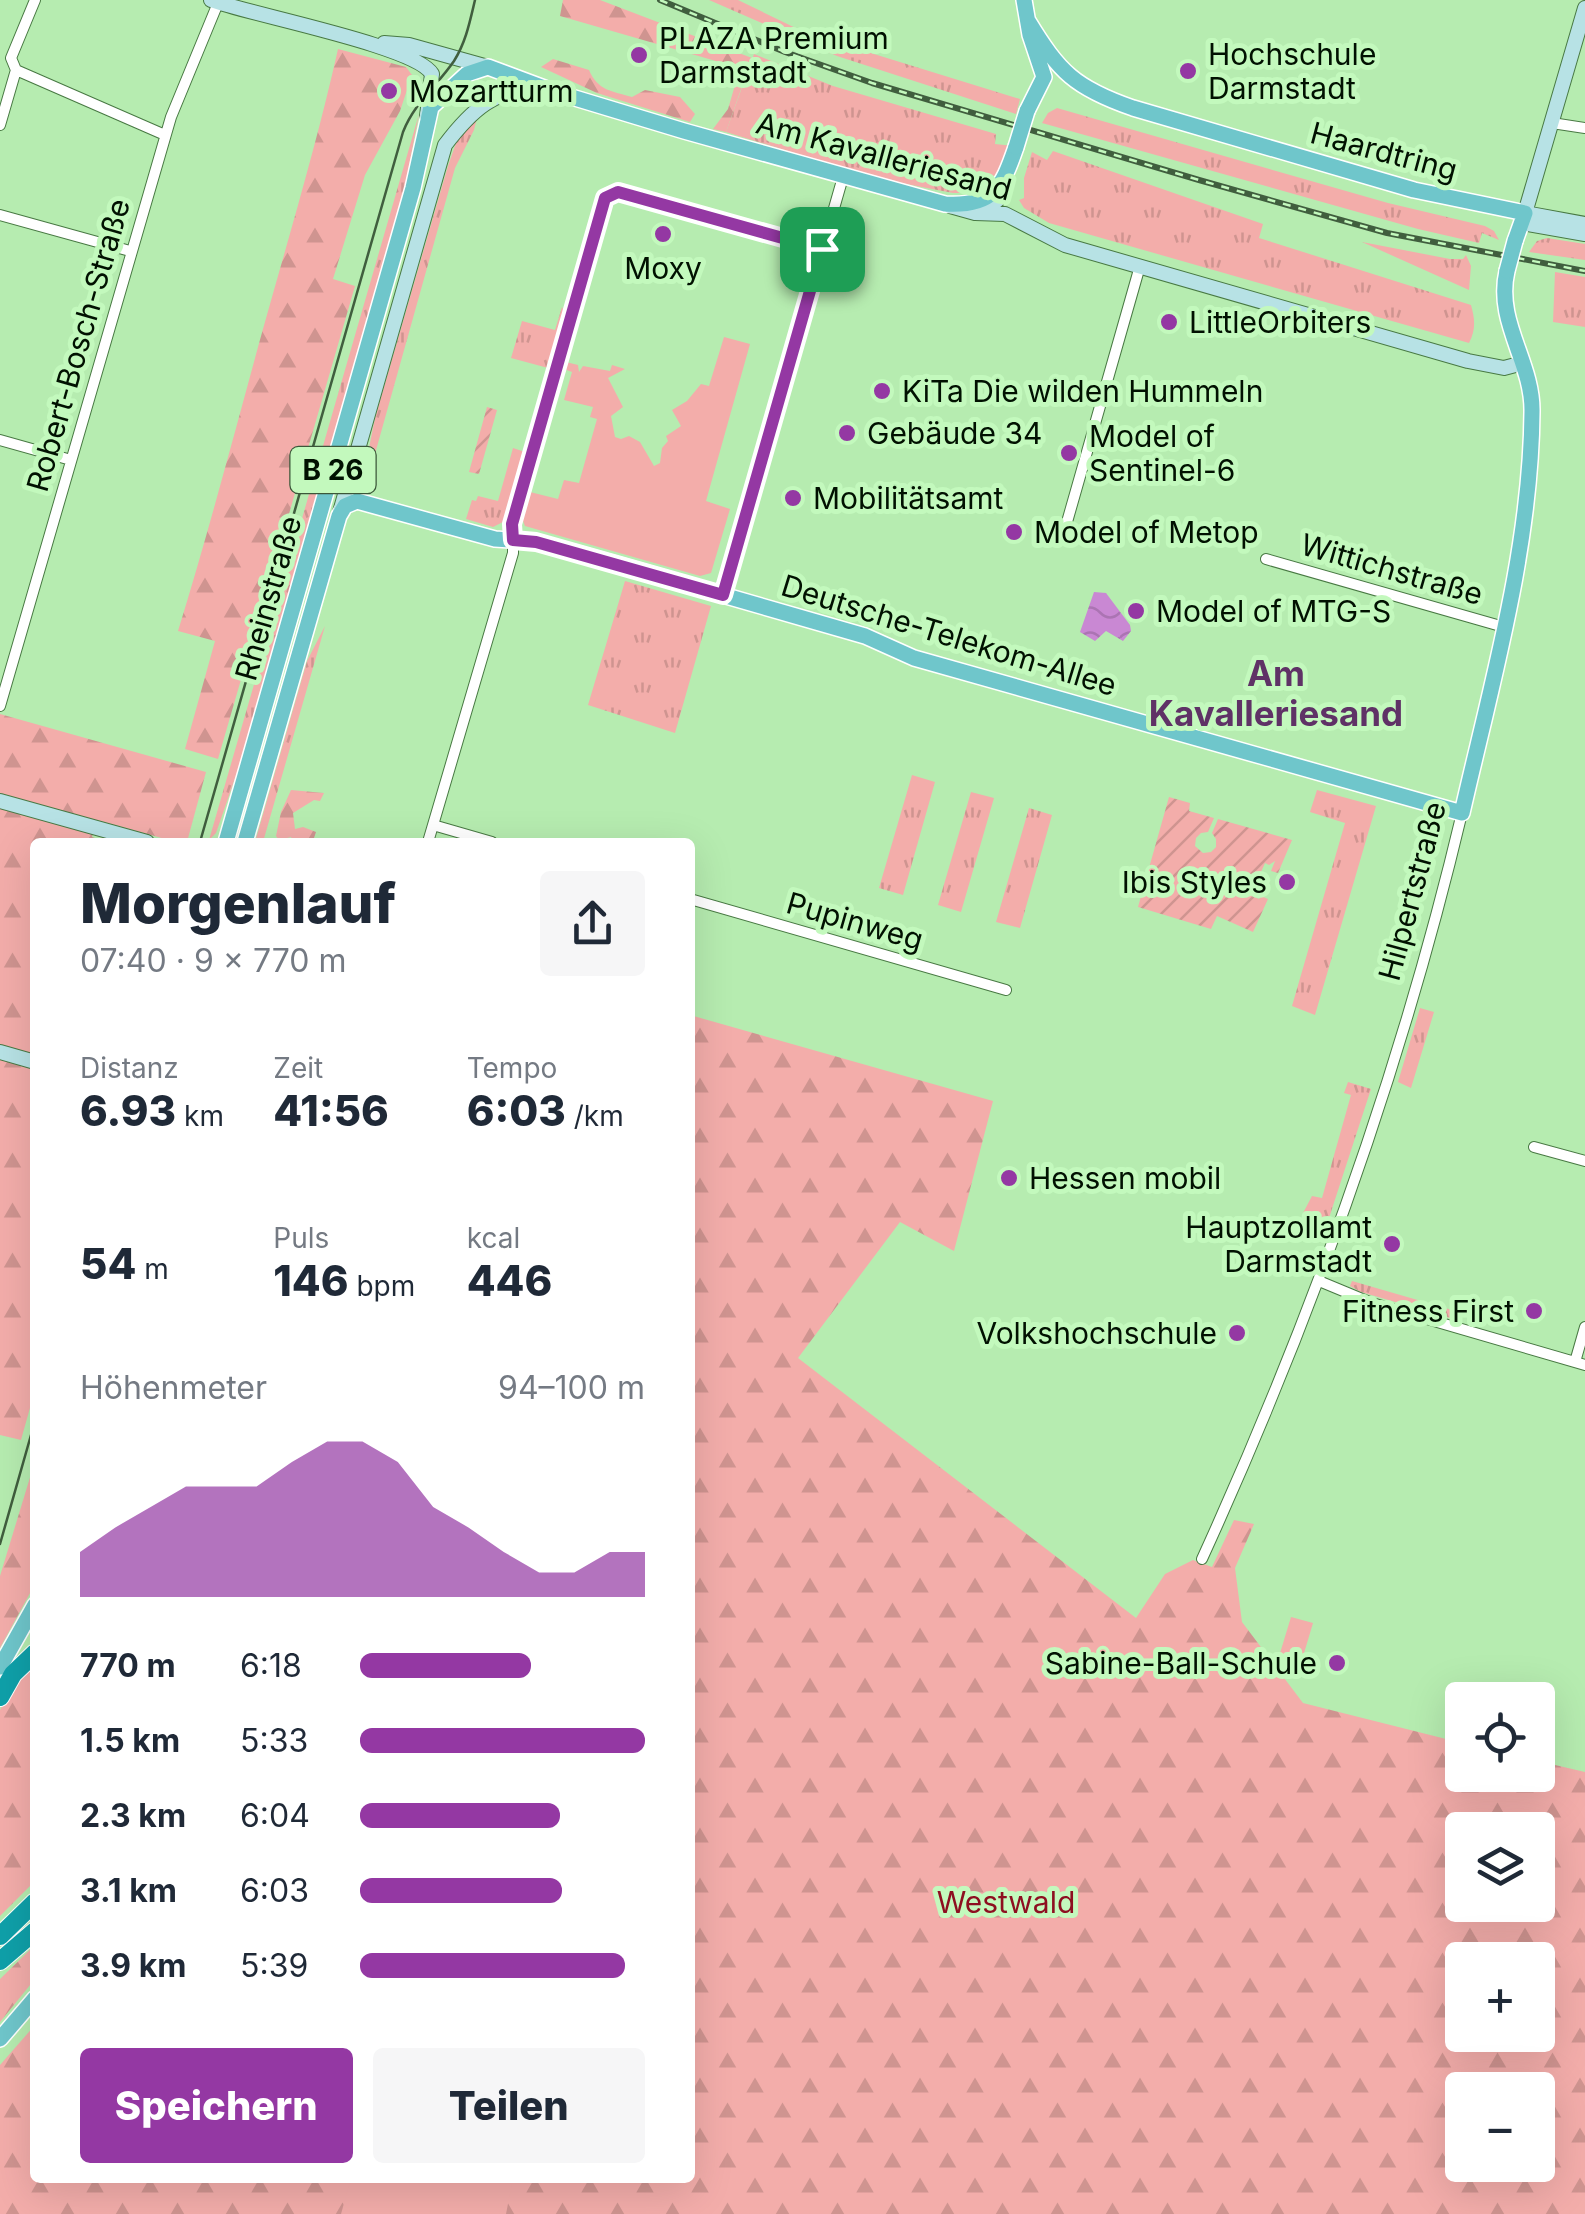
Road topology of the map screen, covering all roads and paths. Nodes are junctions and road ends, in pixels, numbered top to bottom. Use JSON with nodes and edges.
{"nodes":[{"id":1,"x":35,"y":0,"type":"edge"},
{"id":2,"x":1024,"y":0,"type":"edge"},
{"id":3,"x":215,"y":1,"type":"edge"},
{"id":4,"x":1585,"y":8,"type":"edge"},
{"id":5,"x":1028,"y":21,"type":"junction"},
{"id":6,"x":364,"y":42,"type":"junction"},
{"id":7,"x":488,"y":67,"type":"junction"},
{"id":8,"x":16,"y":70,"type":"junction"},
{"id":9,"x":1073,"y":80,"type":"junction"},
{"id":10,"x":1044,"y":82,"type":"junction"},
{"id":11,"x":555,"y":92,"type":"junction"},
{"id":12,"x":1552,"y":123,"type":"junction"},
{"id":13,"x":0,"y":125,"type":"edge"},
{"id":14,"x":1585,"y":128,"type":"edge"},
{"id":15,"x":165,"y":134,"type":"junction"},
{"id":16,"x":425,"y":136,"type":"junction"},
{"id":17,"x":445,"y":145,"type":"joint"},
{"id":18,"x":1006,"y":176,"type":"junction"},
{"id":19,"x":842,"y":177,"type":"junction"},
{"id":20,"x":1002,"y":196,"type":"junction"},
{"id":21,"x":945,"y":204,"type":"junction"},
{"id":22,"x":1005,"y":214,"type":"junction"},
{"id":23,"x":0,"y":215,"type":"edge"},
{"id":24,"x":1524,"y":218,"type":"junction"},
{"id":25,"x":1585,"y":224,"type":"edge"},
{"id":26,"x":1585,"y":234,"type":"edge"},
{"id":27,"x":822,"y":249,"type":"junction"},
{"id":28,"x":130,"y":251,"type":"junction"},
{"id":29,"x":1140,"y":266,"type":"junction"},
{"id":30,"x":1521,"y":358,"type":"junction"},
{"id":31,"x":0,"y":440,"type":"edge"},
{"id":32,"x":71,"y":460,"type":"junction"},
{"id":33,"x":339,"y":516,"type":"junction"},
{"id":34,"x":1066,"y":522,"type":"dead end"},
{"id":35,"x":513,"y":540,"type":"junction"},
{"id":36,"x":1266,"y":558,"type":"dead end"},
{"id":37,"x":723,"y":595,"type":"junction"},
{"id":38,"x":1504,"y":627,"type":"junction"},
{"id":39,"x":0,"y":706,"type":"edge"},
{"id":40,"x":0,"y":801,"type":"edge"},
{"id":41,"x":1462,"y":813,"type":"junction"},
{"id":42,"x":234,"y":815,"type":"junction"},
{"id":43,"x":433,"y":826,"type":"junction"},
{"id":44,"x":130,"y":838,"type":"edge"},
{"id":45,"x":217,"y":838,"type":"edge"},
{"id":46,"x":227,"y":838,"type":"edge"},
{"id":47,"x":246,"y":838,"type":"edge"},
{"id":48,"x":429,"y":838,"type":"edge"},
{"id":49,"x":477,"y":838,"type":"edge"},
{"id":50,"x":695,"y":901,"type":"edge"},
{"id":51,"x":1006,"y":990,"type":"dead end"},
{"id":52,"x":0,"y":1052,"type":"edge"},
{"id":53,"x":30,"y":1061,"type":"edge"},
{"id":54,"x":1534,"y":1147,"type":"dead end"},
{"id":55,"x":1585,"y":1161,"type":"edge"},
{"id":56,"x":1319,"y":1281,"type":"junction"},
{"id":57,"x":1585,"y":1327,"type":"edge"},
{"id":58,"x":1580,"y":1363,"type":"edge"},
{"id":59,"x":1202,"y":1559,"type":"dead end"},
{"id":60,"x":30,"y":1614,"type":"edge"},
{"id":61,"x":30,"y":1658,"type":"edge"},
{"id":62,"x":0,"y":1667,"type":"edge"},
{"id":63,"x":0,"y":1697,"type":"edge"},
{"id":64,"x":30,"y":1907,"type":"edge"},
{"id":65,"x":30,"y":1935,"type":"edge"},
{"id":66,"x":0,"y":1936,"type":"edge"},
{"id":67,"x":0,"y":1960,"type":"edge"},
{"id":68,"x":30,"y":2004,"type":"edge"},
{"id":69,"x":0,"y":2039,"type":"edge"}],
"edges":[{"from":1,"to":8,"type":"street"},
{"from":2,"to":5,"type":"main road","name":"Haardtring"},
{"from":3,"to":6,"type":"street"},
{"from":3,"to":15,"type":"street","name":"Robert-Bosch-Straße"},
{"from":4,"to":12,"type":"street"},
{"from":5,"to":9,"type":"main road","name":"Haardtring"},
{"from":5,"to":10,"type":"main road","name":"Haardtring"},
{"from":6,"to":7,"type":"street","name":"Am Kavalleriesand"},
{"from":6,"to":16,"type":"street","name":"Rheinstraße"},
{"from":7,"to":11,"type":"main road","name":"Am Kavalleriesand"},
{"from":7,"to":16,"type":"main road","name":"Rheinstraße","number":"B 26"},
{"from":8,"to":13,"type":"street"},
{"from":8,"to":15,"type":"street"},
{"from":9,"to":10,"type":"street"},
{"from":9,"to":24,"type":"main road","name":"Haardtring"},
{"from":10,"to":18,"type":"main road","bridge":true},
{"from":11,"to":17,"type":"street","name":"Am Kavalleriesand"},
{"from":11,"to":19,"type":"main road","name":"Am Kavalleriesand"},
{"from":12,"to":14,"type":"street"},
{"from":12,"to":24,"type":"street"},
{"from":15,"to":28,"type":"street","name":"Robert-Bosch-Straße"},
{"from":16,"to":42,"type":"main road","name":"Rheinstraße","number":"B 26"},
{"from":17,"to":33,"type":"street","name":"Rheinstraße","number":"B 26"},
{"from":18,"to":20,"type":"street"},
{"from":18,"to":21,"type":"main road"},
{"from":19,"to":21,"type":"main road","name":"Am Kavalleriesand"},
{"from":19,"to":27,"type":"street"},
{"from":20,"to":21,"type":"street"},
{"from":20,"to":22,"type":"street"},
{"from":21,"to":22,"type":"street","name":"Am Kavalleriesand"},
{"from":22,"to":29,"type":"street","name":"Am Kavalleriesand"},
{"from":23,"to":28,"type":"street"},
{"from":24,"to":25,"type":"street","name":"Haardtring"},
{"from":24,"to":26,"type":"street","name":"Haardtring"},
{"from":24,"to":30,"type":"main road","name":"Hilpertstraße","bridge":true},
{"from":27,"to":35,"type":"street"},
{"from":27,"to":37,"type":"street"},
{"from":28,"to":32,"type":"street","name":"Robert-Bosch-Straße"},
{"from":29,"to":30,"type":"street","name":"Am Kavalleriesand"},
{"from":29,"to":34,"type":"street"},
{"from":30,"to":38,"type":"main road","name":"Hilpertstraße"},
{"from":31,"to":32,"type":"street"},
{"from":32,"to":39,"type":"street","name":"Robert-Bosch-Straße"},
{"from":33,"to":35,"type":"main road","name":"Deutsche-Telekom-Allee"},
{"from":33,"to":47,"type":"main road","name":"Rheinstraße","number":"B 26"},
{"from":35,"to":37,"type":"main road","name":"Deutsche-Telekom-Allee"},
{"from":35,"to":43,"type":"street"},
{"from":36,"to":38,"type":"street","name":"Wittichstraße"},
{"from":37,"to":41,"type":"main road","name":"Deutsche-Telekom-Allee"},
{"from":38,"to":41,"type":"main road","name":"Hilpertstraße"},
{"from":40,"to":44,"type":"street"},
{"from":41,"to":56,"type":"street","name":"Hilpertstraße"},
{"from":42,"to":45,"type":"street"},
{"from":42,"to":46,"type":"main road","name":"Rheinstraße","number":"B 26"},
{"from":43,"to":48,"type":"street"},
{"from":43,"to":49,"type":"street"},
{"from":50,"to":51,"type":"street","name":"Pupinweg"},
{"from":52,"to":53,"type":"street"},
{"from":54,"to":55,"type":"street"},
{"from":56,"to":58,"type":"street"},
{"from":56,"to":59,"type":"street","name":"Hilpertstraße"},
{"from":57,"to":58,"type":"street"},
{"from":60,"to":62,"type":"main road"},
{"from":61,"to":63,"type":"highway"},
{"from":64,"to":66,"type":"highway"},
{"from":65,"to":67,"type":"highway"},
{"from":68,"to":69,"type":"main road"}]}
